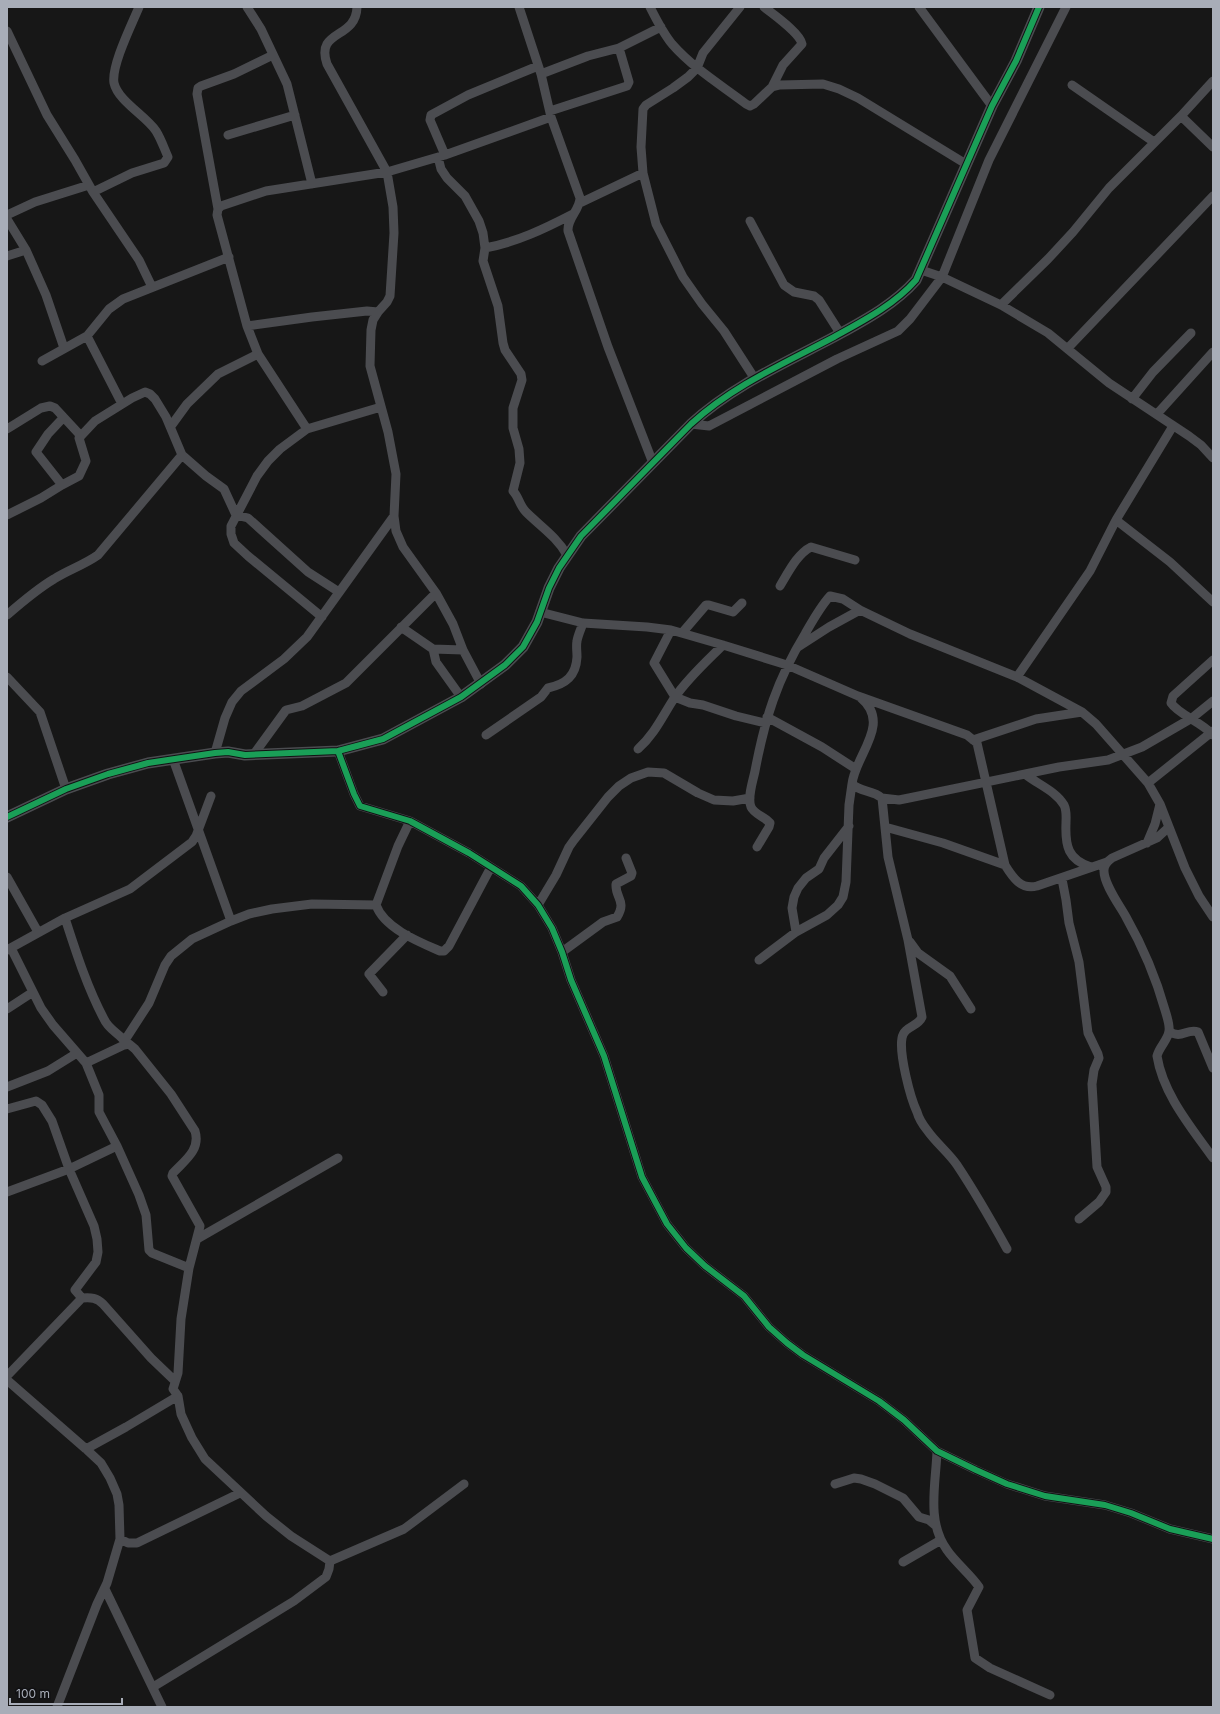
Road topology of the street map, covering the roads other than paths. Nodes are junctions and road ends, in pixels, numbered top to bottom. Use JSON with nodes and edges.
{"nodes":[{"id":1,"x":139,"y":7,"type":"edge"},
{"id":2,"x":247,"y":7,"type":"edge"},
{"id":3,"x":357,"y":7,"type":"edge"},
{"id":4,"x":519,"y":7,"type":"edge"},
{"id":5,"x":650,"y":7,"type":"edge"},
{"id":6,"x":740,"y":7,"type":"edge"},
{"id":7,"x":764,"y":7,"type":"edge"},
{"id":8,"x":919,"y":7,"type":"edge"},
{"id":9,"x":1039,"y":7,"type":"edge"},
{"id":10,"x":1066,"y":7,"type":"edge"},
{"id":11,"x":661,"y":27,"type":"junction"},
{"id":12,"x":7,"y":31,"type":"edge"},
{"id":13,"x":619,"y":48,"type":"junction"},
{"id":14,"x":273,"y":55,"type":"junction"},
{"id":15,"x":697,"y":68,"type":"junction"},
{"id":16,"x":539,"y":70,"type":"junction"},
{"id":17,"x":1213,"y":81,"type":"edge"},
{"id":18,"x":1072,"y":85,"type":"dead end"},
{"id":19,"x":772,"y":87,"type":"junction"},
{"id":20,"x":992,"y":106,"type":"junction"},
{"id":21,"x":551,"y":114,"type":"junction"},
{"id":22,"x":295,"y":115,"type":"junction"},
{"id":23,"x":1181,"y":116,"type":"junction"},
{"id":24,"x":228,"y":134,"type":"dead end"},
{"id":25,"x":1154,"y":142,"type":"junction"},
{"id":26,"x":1213,"y":147,"type":"edge"},
{"id":27,"x":442,"y":156,"type":"junction"},
{"id":28,"x":966,"y":164,"type":"junction"},
{"id":29,"x":387,"y":172,"type":"junction"},
{"id":30,"x":643,"y":173,"type":"junction"},
{"id":31,"x":312,"y":184,"type":"junction"},
{"id":32,"x":91,"y":188,"type":"junction"},
{"id":33,"x":1213,"y":196,"type":"edge"},
{"id":34,"x":580,"y":203,"type":"junction"},
{"id":35,"x":218,"y":210,"type":"junction"},
{"id":36,"x":573,"y":214,"type":"junction"},
{"id":37,"x":7,"y":215,"type":"edge"},
{"id":38,"x":7,"y":219,"type":"edge"},
{"id":39,"x":750,"y":221,"type":"dead end"},
{"id":40,"x":485,"y":248,"type":"junction"},
{"id":41,"x":26,"y":250,"type":"junction"},
{"id":42,"x":7,"y":256,"type":"edge"},
{"id":43,"x":229,"y":257,"type":"junction"},
{"id":44,"x":921,"y":270,"type":"junction"},
{"id":45,"x":942,"y":277,"type":"junction"},
{"id":46,"x":152,"y":287,"type":"junction"},
{"id":47,"x":1001,"y":305,"type":"junction"},
{"id":48,"x":378,"y":312,"type":"junction"},
{"id":49,"x":247,"y":326,"type":"junction"},
{"id":50,"x":840,"y":333,"type":"junction"},
{"id":51,"x":1191,"y":333,"type":"dead end"},
{"id":52,"x":87,"y":336,"type":"junction"},
{"id":53,"x":64,"y":348,"type":"junction"},
{"id":54,"x":1068,"y":348,"type":"junction"},
{"id":55,"x":1213,"y":352,"type":"edge"},
{"id":56,"x":258,"y":354,"type":"junction"},
{"id":57,"x":42,"y":361,"type":"dead end"},
{"id":58,"x":755,"y":379,"type":"junction"},
{"id":59,"x":1132,"y":398,"type":"junction"},
{"id":60,"x":122,"y":404,"type":"junction"},
{"id":61,"x":381,"y":407,"type":"junction"},
{"id":62,"x":1157,"y":414,"type":"junction"},
{"id":63,"x":63,"y":418,"type":"junction"},
{"id":64,"x":691,"y":424,"type":"junction"},
{"id":65,"x":171,"y":426,"type":"junction"},
{"id":66,"x":1173,"y":426,"type":"junction"},
{"id":67,"x":7,"y":429,"type":"edge"},
{"id":68,"x":307,"y":429,"type":"junction"},
{"id":69,"x":81,"y":436,"type":"junction"},
{"id":70,"x":182,"y":455,"type":"junction"},
{"id":71,"x":1213,"y":458,"type":"edge"},
{"id":72,"x":653,"y":463,"type":"junction"},
{"id":73,"x":62,"y":485,"type":"junction"},
{"id":74,"x":8,"y":511,"type":"edge"},
{"id":75,"x":236,"y":516,"type":"junction"},
{"id":76,"x":394,"y":516,"type":"junction"},
{"id":77,"x":1116,"y":520,"type":"junction"},
{"id":78,"x":567,"y":555,"type":"junction"},
{"id":79,"x":855,"y":560,"type":"dead end"},
{"id":80,"x":780,"y":586,"type":"dead end"},
{"id":81,"x":340,"y":592,"type":"junction"},
{"id":82,"x":436,"y":593,"type":"junction"},
{"id":83,"x":1213,"y":602,"type":"edge"},
{"id":84,"x":742,"y":603,"type":"dead end"},
{"id":85,"x":860,"y":610,"type":"junction"},
{"id":86,"x":540,"y":612,"type":"junction"},
{"id":87,"x":7,"y":615,"type":"edge"},
{"id":88,"x":322,"y":617,"type":"junction"},
{"id":89,"x":583,"y":623,"type":"junction"},
{"id":90,"x":401,"y":627,"type":"junction"},
{"id":91,"x":671,"y":630,"type":"junction"},
{"id":92,"x":682,"y":633,"type":"junction"},
{"id":93,"x":723,"y":645,"type":"junction"},
{"id":94,"x":433,"y":649,"type":"junction"},
{"id":95,"x":795,"y":649,"type":"junction"},
{"id":96,"x":463,"y":650,"type":"junction"},
{"id":97,"x":1213,"y":660,"type":"edge"},
{"id":98,"x":787,"y":665,"type":"junction"},
{"id":99,"x":1017,"y":677,"type":"junction"},
{"id":100,"x":7,"y":678,"type":"edge"},
{"id":101,"x":481,"y":684,"type":"junction"},
{"id":102,"x":858,"y":696,"type":"junction"},
{"id":103,"x":461,"y":697,"type":"junction"},
{"id":104,"x":675,"y":697,"type":"junction"},
{"id":105,"x":1213,"y":702,"type":"edge"},
{"id":106,"x":1082,"y":712,"type":"junction"},
{"id":107,"x":1192,"y":718,"type":"junction"},
{"id":108,"x":766,"y":720,"type":"junction"},
{"id":109,"x":1212,"y":733,"type":"edge"},
{"id":110,"x":486,"y":736,"type":"dead end"},
{"id":111,"x":973,"y":740,"type":"junction"},
{"id":112,"x":638,"y":749,"type":"dead end"},
{"id":113,"x":338,"y":751,"type":"junction"},
{"id":114,"x":215,"y":753,"type":"junction"},
{"id":115,"x":254,"y":754,"type":"junction"},
{"id":116,"x":1124,"y":755,"type":"junction"},
{"id":117,"x":173,"y":760,"type":"junction"},
{"id":118,"x":856,"y":769,"type":"junction"},
{"id":119,"x":1025,"y":774,"type":"junction"},
{"id":120,"x":987,"y":782,"type":"junction"},
{"id":121,"x":1148,"y":783,"type":"junction"},
{"id":122,"x":852,"y":784,"type":"junction"},
{"id":123,"x":66,"y":789,"type":"junction"},
{"id":124,"x":211,"y":796,"type":"dead end"},
{"id":125,"x":750,"y":798,"type":"junction"},
{"id":126,"x":882,"y":798,"type":"junction"},
{"id":127,"x":1160,"y":804,"type":"junction"},
{"id":128,"x":7,"y":816,"type":"edge"},
{"id":129,"x":410,"y":821,"type":"junction"},
{"id":130,"x":849,"y":826,"type":"junction"},
{"id":131,"x":885,"y":827,"type":"junction"},
{"id":132,"x":1169,"y":828,"type":"junction"},
{"id":133,"x":199,"y":830,"type":"junction"},
{"id":134,"x":1147,"y":843,"type":"junction"},
{"id":135,"x":757,"y":847,"type":"dead end"},
{"id":136,"x":626,"y":858,"type":"dead end"},
{"id":137,"x":1107,"y":862,"type":"junction"},
{"id":138,"x":1005,"y":865,"type":"junction"},
{"id":139,"x":491,"y":867,"type":"junction"},
{"id":140,"x":1091,"y":867,"type":"junction"},
{"id":141,"x":7,"y":877,"type":"edge"},
{"id":142,"x":1062,"y":879,"type":"junction"},
{"id":143,"x":376,"y":905,"type":"junction"},
{"id":144,"x":538,"y":905,"type":"junction"},
{"id":145,"x":1213,"y":917,"type":"edge"},
{"id":146,"x":65,"y":918,"type":"junction"},
{"id":147,"x":231,"y":920,"type":"junction"},
{"id":148,"x":38,"y":932,"type":"junction"},
{"id":149,"x":796,"y":932,"type":"junction"},
{"id":150,"x":407,"y":935,"type":"junction"},
{"id":151,"x":908,"y":940,"type":"junction"},
{"id":152,"x":9,"y":949,"type":"edge"},
{"id":153,"x":562,"y":952,"type":"junction"},
{"id":154,"x":759,"y":960,"type":"dead end"},
{"id":155,"x":33,"y":992,"type":"junction"},
{"id":156,"x":383,"y":992,"type":"dead end"},
{"id":157,"x":7,"y":1009,"type":"edge"},
{"id":158,"x":971,"y":1009,"type":"dead end"},
{"id":159,"x":1169,"y":1031,"type":"junction"},
{"id":160,"x":126,"y":1042,"type":"junction"},
{"id":161,"x":77,"y":1053,"type":"junction"},
{"id":162,"x":86,"y":1063,"type":"junction"},
{"id":163,"x":1213,"y":1068,"type":"edge"},
{"id":164,"x":7,"y":1087,"type":"edge"},
{"id":165,"x":7,"y":1109,"type":"edge"},
{"id":166,"x":117,"y":1146,"type":"junction"},
{"id":167,"x":338,"y":1158,"type":"dead end"},
{"id":168,"x":1213,"y":1158,"type":"edge"},
{"id":169,"x":69,"y":1169,"type":"junction"},
{"id":170,"x":7,"y":1192,"type":"edge"},
{"id":171,"x":1079,"y":1219,"type":"dead end"},
{"id":172,"x":197,"y":1239,"type":"junction"},
{"id":173,"x":1007,"y":1249,"type":"dead end"},
{"id":174,"x":189,"y":1268,"type":"junction"},
{"id":175,"x":82,"y":1298,"type":"junction"},
{"id":176,"x":7,"y":1376,"type":"edge"},
{"id":177,"x":7,"y":1380,"type":"edge"},
{"id":178,"x":175,"y":1381,"type":"junction"},
{"id":179,"x":178,"y":1396,"type":"junction"},
{"id":180,"x":86,"y":1449,"type":"junction"},
{"id":181,"x":937,"y":1451,"type":"junction"},
{"id":182,"x":464,"y":1484,"type":"dead end"},
{"id":183,"x":835,"y":1484,"type":"dead end"},
{"id":184,"x":240,"y":1493,"type":"junction"},
{"id":185,"x":936,"y":1525,"type":"junction"},
{"id":186,"x":120,"y":1539,"type":"junction"},
{"id":187,"x":941,"y":1540,"type":"junction"},
{"id":188,"x":1213,"y":1540,"type":"edge"},
{"id":189,"x":330,"y":1561,"type":"junction"},
{"id":190,"x":903,"y":1562,"type":"dead end"},
{"id":191,"x":105,"y":1589,"type":"junction"},
{"id":192,"x":153,"y":1687,"type":"junction"},
{"id":193,"x":1050,"y":1695,"type":"dead end"},
{"id":194,"x":57,"y":1707,"type":"edge"},
{"id":195,"x":162,"y":1707,"type":"edge"}],
"edges":[{"from":1,"to":32,"type":"street"},
{"from":2,"to":14,"type":"street"},
{"from":3,"to":29,"type":"street"},
{"from":4,"to":16,"type":"street"},
{"from":5,"to":11,"type":"street"},
{"from":6,"to":15,"type":"street"},
{"from":7,"to":19,"type":"street"},
{"from":8,"to":20,"type":"street"},
{"from":9,"to":20,"type":"street"},
{"from":10,"to":45,"type":"street"},
{"from":11,"to":13,"type":"street"},
{"from":11,"to":15,"type":"street"},
{"from":12,"to":32,"type":"street"},
{"from":13,"to":16,"type":"street"},
{"from":13,"to":21,"type":"street"},
{"from":14,"to":22,"type":"street"},
{"from":14,"to":35,"type":"street"},
{"from":15,"to":19,"type":"street"},
{"from":15,"to":30,"type":"street"},
{"from":16,"to":21,"type":"street"},
{"from":16,"to":27,"type":"street"},
{"from":17,"to":23,"type":"street"},
{"from":18,"to":25,"type":"street"},
{"from":19,"to":28,"type":"street"},
{"from":20,"to":28,"type":"street"},
{"from":21,"to":27,"type":"street"},
{"from":21,"to":34,"type":"street"},
{"from":22,"to":24,"type":"street"},
{"from":22,"to":31,"type":"street"},
{"from":23,"to":25,"type":"street"},
{"from":23,"to":26,"type":"street"},
{"from":25,"to":47,"type":"street"},
{"from":27,"to":29,"type":"street"},
{"from":27,"to":40,"type":"street"},
{"from":28,"to":44,"type":"street"},
{"from":29,"to":31,"type":"street"},
{"from":29,"to":48,"type":"street"},
{"from":30,"to":34,"type":"street"},
{"from":30,"to":58,"type":"street"},
{"from":31,"to":35,"type":"street"},
{"from":32,"to":37,"type":"street"},
{"from":32,"to":46,"type":"street"},
{"from":33,"to":54,"type":"street"},
{"from":34,"to":36,"type":"street"},
{"from":35,"to":43,"type":"street"},
{"from":36,"to":40,"type":"street"},
{"from":36,"to":72,"type":"street"},
{"from":38,"to":41,"type":"street"},
{"from":39,"to":50,"type":"street"},
{"from":40,"to":78,"type":"street"},
{"from":41,"to":42,"type":"street"},
{"from":41,"to":53,"type":"street"},
{"from":43,"to":46,"type":"street"},
{"from":43,"to":49,"type":"street"},
{"from":44,"to":45,"type":"street"},
{"from":44,"to":50,"type":"street"},
{"from":45,"to":47,"type":"street"},
{"from":45,"to":64,"type":"street"},
{"from":46,"to":52,"type":"street"},
{"from":47,"to":54,"type":"street"},
{"from":48,"to":49,"type":"street"},
{"from":48,"to":61,"type":"street"},
{"from":49,"to":56,"type":"street"},
{"from":50,"to":58,"type":"street"},
{"from":51,"to":59,"type":"street"},
{"from":52,"to":53,"type":"street"},
{"from":52,"to":60,"type":"street"},
{"from":53,"to":57,"type":"street"},
{"from":54,"to":59,"type":"street"},
{"from":55,"to":62,"type":"street"},
{"from":56,"to":65,"type":"street"},
{"from":56,"to":68,"type":"street"},
{"from":58,"to":64,"type":"street"},
{"from":59,"to":62,"type":"street"},
{"from":60,"to":65,"type":"street"},
{"from":60,"to":69,"type":"street"},
{"from":61,"to":68,"type":"street"},
{"from":61,"to":76,"type":"street"},
{"from":62,"to":66,"type":"street"},
{"from":63,"to":67,"type":"street"},
{"from":63,"to":69,"type":"street"},
{"from":63,"to":73,"type":"street"},
{"from":64,"to":72,"type":"street"},
{"from":65,"to":70,"type":"street"},
{"from":66,"to":71,"type":"street"},
{"from":66,"to":77,"type":"street"},
{"from":68,"to":75,"type":"street"},
{"from":69,"to":73,"type":"street"},
{"from":70,"to":75,"type":"street"},
{"from":70,"to":87,"type":"street"},
{"from":72,"to":78,"type":"street"},
{"from":73,"to":74,"type":"street"},
{"from":75,"to":81,"type":"street"},
{"from":75,"to":88,"type":"street"},
{"from":76,"to":81,"type":"street"},
{"from":76,"to":82,"type":"street"},
{"from":77,"to":83,"type":"street"},
{"from":77,"to":99,"type":"street"},
{"from":78,"to":86,"type":"street"},
{"from":79,"to":80,"type":"street"},
{"from":81,"to":88,"type":"street"},
{"from":82,"to":90,"type":"street"},
{"from":82,"to":96,"type":"street"},
{"from":84,"to":92,"type":"street"},
{"from":85,"to":95,"type":"street"},
{"from":85,"to":95,"type":"street"},
{"from":85,"to":99,"type":"street"},
{"from":86,"to":89,"type":"street"},
{"from":86,"to":101,"type":"street"},
{"from":88,"to":114,"type":"street"},
{"from":89,"to":91,"type":"street"},
{"from":89,"to":110,"type":"street"},
{"from":90,"to":94,"type":"street"},
{"from":90,"to":115,"type":"street"},
{"from":91,"to":92,"type":"street"},
{"from":91,"to":104,"type":"street"},
{"from":92,"to":93,"type":"street"},
{"from":93,"to":98,"type":"street"},
{"from":93,"to":104,"type":"street"},
{"from":94,"to":96,"type":"street"},
{"from":94,"to":103,"type":"street"},
{"from":95,"to":98,"type":"street"},
{"from":96,"to":101,"type":"street"},
{"from":97,"to":107,"type":"street"},
{"from":98,"to":102,"type":"street"},
{"from":98,"to":108,"type":"street"},
{"from":99,"to":106,"type":"street"},
{"from":100,"to":123,"type":"street"},
{"from":101,"to":103,"type":"street"},
{"from":102,"to":111,"type":"street"},
{"from":102,"to":118,"type":"street"},
{"from":103,"to":113,"type":"street"},
{"from":104,"to":108,"type":"street"},
{"from":104,"to":112,"type":"street"},
{"from":105,"to":107,"type":"street"},
{"from":106,"to":111,"type":"street"},
{"from":106,"to":116,"type":"street"},
{"from":107,"to":109,"type":"street"},
{"from":107,"to":116,"type":"street"},
{"from":108,"to":118,"type":"street"},
{"from":108,"to":125,"type":"street"},
{"from":109,"to":121,"type":"street"},
{"from":111,"to":120,"type":"street"},
{"from":113,"to":115,"type":"street"},
{"from":113,"to":129,"type":"street"},
{"from":114,"to":115,"type":"street"},
{"from":114,"to":117,"type":"street"},
{"from":116,"to":119,"type":"street"},
{"from":116,"to":121,"type":"street"},
{"from":117,"to":123,"type":"street"},
{"from":117,"to":133,"type":"street"},
{"from":118,"to":122,"type":"street"},
{"from":119,"to":120,"type":"street"},
{"from":119,"to":140,"type":"street"},
{"from":120,"to":126,"type":"street"},
{"from":120,"to":138,"type":"street"},
{"from":121,"to":127,"type":"street"},
{"from":122,"to":126,"type":"street"},
{"from":122,"to":130,"type":"street"},
{"from":123,"to":128,"type":"street"},
{"from":124,"to":133,"type":"street"},
{"from":125,"to":135,"type":"street"},
{"from":125,"to":144,"type":"street"},
{"from":126,"to":131,"type":"street"},
{"from":127,"to":132,"type":"street"},
{"from":127,"to":134,"type":"street"},
{"from":129,"to":139,"type":"street"},
{"from":129,"to":143,"type":"street"},
{"from":130,"to":149,"type":"street"},
{"from":130,"to":149,"type":"street"},
{"from":131,"to":138,"type":"street"},
{"from":131,"to":151,"type":"street"},
{"from":132,"to":134,"type":"street"},
{"from":132,"to":145,"type":"street"},
{"from":133,"to":146,"type":"street"},
{"from":133,"to":147,"type":"street"},
{"from":134,"to":137,"type":"street"},
{"from":136,"to":153,"type":"street"},
{"from":137,"to":140,"type":"street"},
{"from":137,"to":159,"type":"street"},
{"from":138,"to":142,"type":"street"},
{"from":139,"to":144,"type":"street"},
{"from":139,"to":150,"type":"street"},
{"from":140,"to":142,"type":"street"},
{"from":141,"to":148,"type":"street"},
{"from":142,"to":171,"type":"street"},
{"from":143,"to":147,"type":"street"},
{"from":143,"to":150,"type":"street"},
{"from":144,"to":153,"type":"street"},
{"from":146,"to":148,"type":"street"},
{"from":146,"to":160,"type":"street"},
{"from":147,"to":160,"type":"street"},
{"from":148,"to":152,"type":"street"},
{"from":149,"to":154,"type":"street"},
{"from":150,"to":156,"type":"street"},
{"from":151,"to":158,"type":"street"},
{"from":151,"to":173,"type":"street"},
{"from":152,"to":155,"type":"street"},
{"from":153,"to":181,"type":"street"},
{"from":155,"to":157,"type":"street"},
{"from":155,"to":161,"type":"street"},
{"from":159,"to":163,"type":"street"},
{"from":159,"to":168,"type":"street"},
{"from":160,"to":162,"type":"street"},
{"from":160,"to":172,"type":"street"},
{"from":161,"to":162,"type":"street"},
{"from":161,"to":164,"type":"street"},
{"from":162,"to":166,"type":"street"},
{"from":165,"to":169,"type":"street"},
{"from":166,"to":169,"type":"street"},
{"from":166,"to":174,"type":"street"},
{"from":167,"to":172,"type":"street"},
{"from":169,"to":170,"type":"street"},
{"from":169,"to":175,"type":"street"},
{"from":172,"to":174,"type":"street"},
{"from":174,"to":178,"type":"street"},
{"from":175,"to":176,"type":"street"},
{"from":175,"to":178,"type":"street"},
{"from":177,"to":180,"type":"street"},
{"from":178,"to":179,"type":"street"},
{"from":179,"to":180,"type":"street"},
{"from":179,"to":184,"type":"street"},
{"from":180,"to":186,"type":"street"},
{"from":181,"to":185,"type":"street"},
{"from":181,"to":188,"type":"street"},
{"from":182,"to":189,"type":"street"},
{"from":183,"to":185,"type":"street"},
{"from":184,"to":186,"type":"street"},
{"from":184,"to":189,"type":"street"},
{"from":185,"to":187,"type":"street"},
{"from":186,"to":191,"type":"street"},
{"from":187,"to":190,"type":"street"},
{"from":187,"to":193,"type":"street"},
{"from":189,"to":192,"type":"street"},
{"from":191,"to":192,"type":"street"},
{"from":191,"to":194,"type":"street"},
{"from":192,"to":195,"type":"street"}]}
